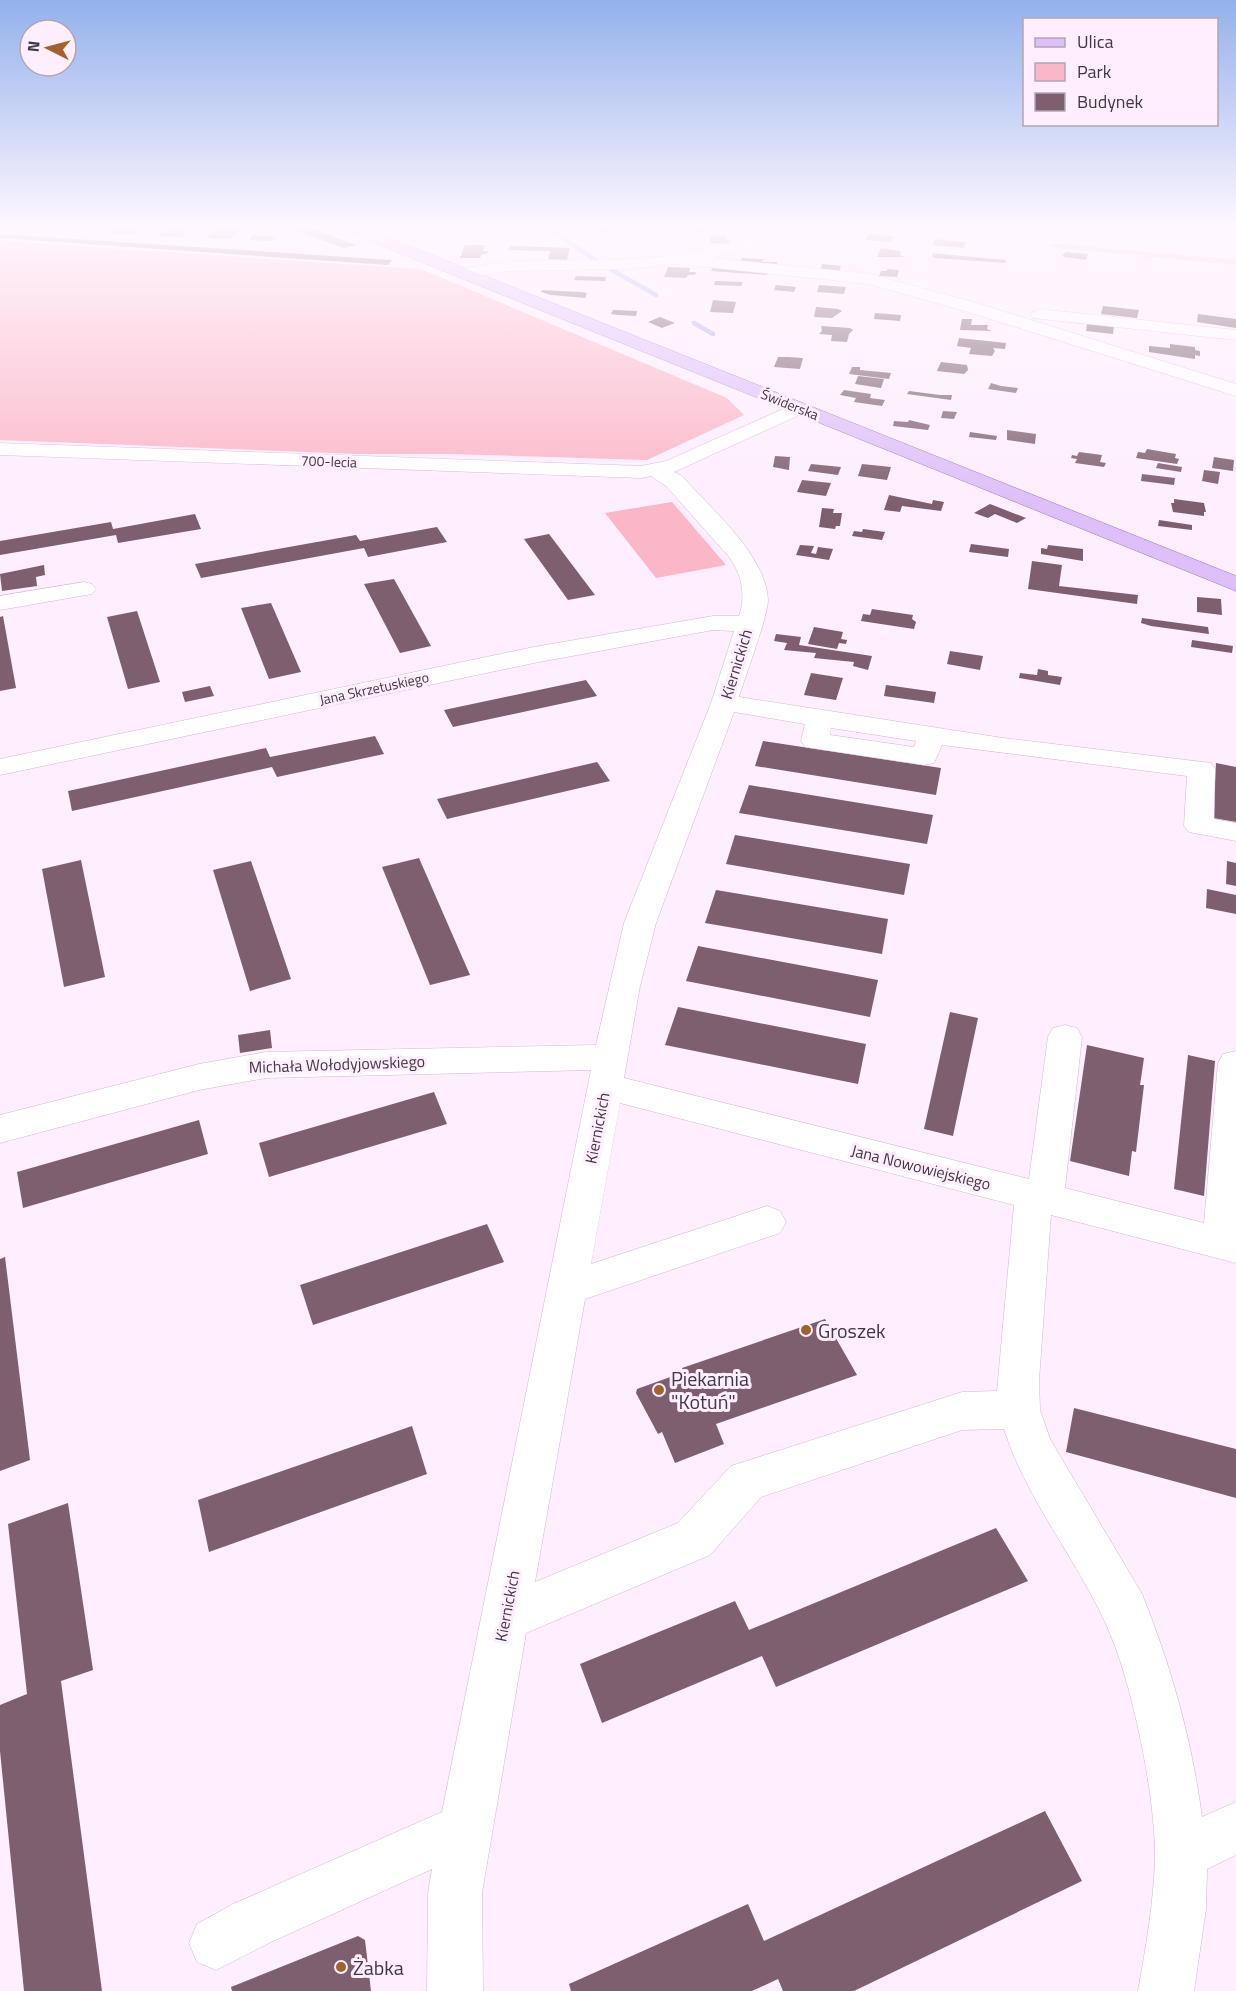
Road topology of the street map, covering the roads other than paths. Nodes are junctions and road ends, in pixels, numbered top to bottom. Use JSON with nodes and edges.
{"nodes":[{"id":1,"x":574,"y":318,"type":"edge"},
{"id":2,"x":1006,"y":318,"type":"edge"},
{"id":3,"x":1070,"y":318,"type":"edge"},
{"id":4,"x":1236,"y":335,"type":"edge"},
{"id":5,"x":1236,"y":390,"type":"edge"},
{"id":6,"x":799,"y":408,"type":"junction"},
{"id":7,"x":0,"y":449,"type":"edge"},
{"id":8,"x":657,"y":471,"type":"junction"},
{"id":9,"x":1236,"y":584,"type":"edge"},
{"id":10,"x":84,"y":589,"type":"dead end"},
{"id":11,"x":0,"y":603,"type":"edge"},
{"id":12,"x":749,"y":624,"type":"junction"},
{"id":13,"x":724,"y":704,"type":"junction"},
{"id":14,"x":0,"y":767,"type":"edge"},
{"id":15,"x":1236,"y":832,"type":"edge"},
{"id":16,"x":1065,"y":1037,"type":"dead end"},
{"id":17,"x":1235,"y":1063,"type":"edge"},
{"id":18,"x":608,"y":1072,"type":"junction"},
{"id":19,"x":0,"y":1129,"type":"edge"},
{"id":20,"x":1040,"y":1197,"type":"junction"},
{"id":21,"x":766,"y":1222,"type":"dead end"},
{"id":22,"x":1228,"y":1245,"type":"edge"},
{"id":23,"x":566,"y":1288,"type":"junction"},
{"id":24,"x":1019,"y":1410,"type":"junction"},
{"id":25,"x":505,"y":1617,"type":"junction"},
{"id":26,"x":465,"y":1828,"type":"junction"},
{"id":27,"x":1236,"y":1828,"type":"edge"},
{"id":28,"x":1181,"y":1854,"type":"junction"},
{"id":29,"x":216,"y":1943,"type":"dead end"},
{"id":30,"x":455,"y":1991,"type":"edge"},
{"id":31,"x":1166,"y":1991,"type":"edge"}],
"edges":[{"from":1,"to":6,"type":"main road","name":"Świderska"},
{"from":2,"to":5,"type":"street"},
{"from":3,"to":4,"type":"street"},
{"from":6,"to":8,"type":"street"},
{"from":6,"to":9,"type":"main road","name":"Świderska"},
{"from":7,"to":8,"type":"street","name":"700-lecia"},
{"from":8,"to":12,"type":"street","name":"Kiernickich"},
{"from":10,"to":11,"type":"street"},
{"from":12,"to":13,"type":"street","name":"Kiernickich"},
{"from":12,"to":14,"type":"street","name":"Jana Skrzetuskiego"},
{"from":13,"to":15,"type":"street"},
{"from":13,"to":18,"type":"street","name":"Kiernickich"},
{"from":16,"to":20,"type":"street"},
{"from":17,"to":22,"type":"street"},
{"from":18,"to":19,"type":"street","name":"Michała Wołodyjowskiego"},
{"from":18,"to":20,"type":"street","name":"Jana Nowowiejskiego"},
{"from":18,"to":23,"type":"street","name":"Kiernickich"},
{"from":20,"to":22,"type":"street","name":"Jana Nowowiejskiego"},
{"from":20,"to":24,"type":"street"},
{"from":21,"to":23,"type":"street"},
{"from":23,"to":25,"type":"street","name":"Kiernickich"},
{"from":24,"to":25,"type":"street"},
{"from":24,"to":28,"type":"street"},
{"from":25,"to":26,"type":"street","name":"Kiernickich"},
{"from":26,"to":29,"type":"street"},
{"from":26,"to":30,"type":"street","name":"Kiernickich"},
{"from":27,"to":28,"type":"street"},
{"from":28,"to":31,"type":"street"}]}
